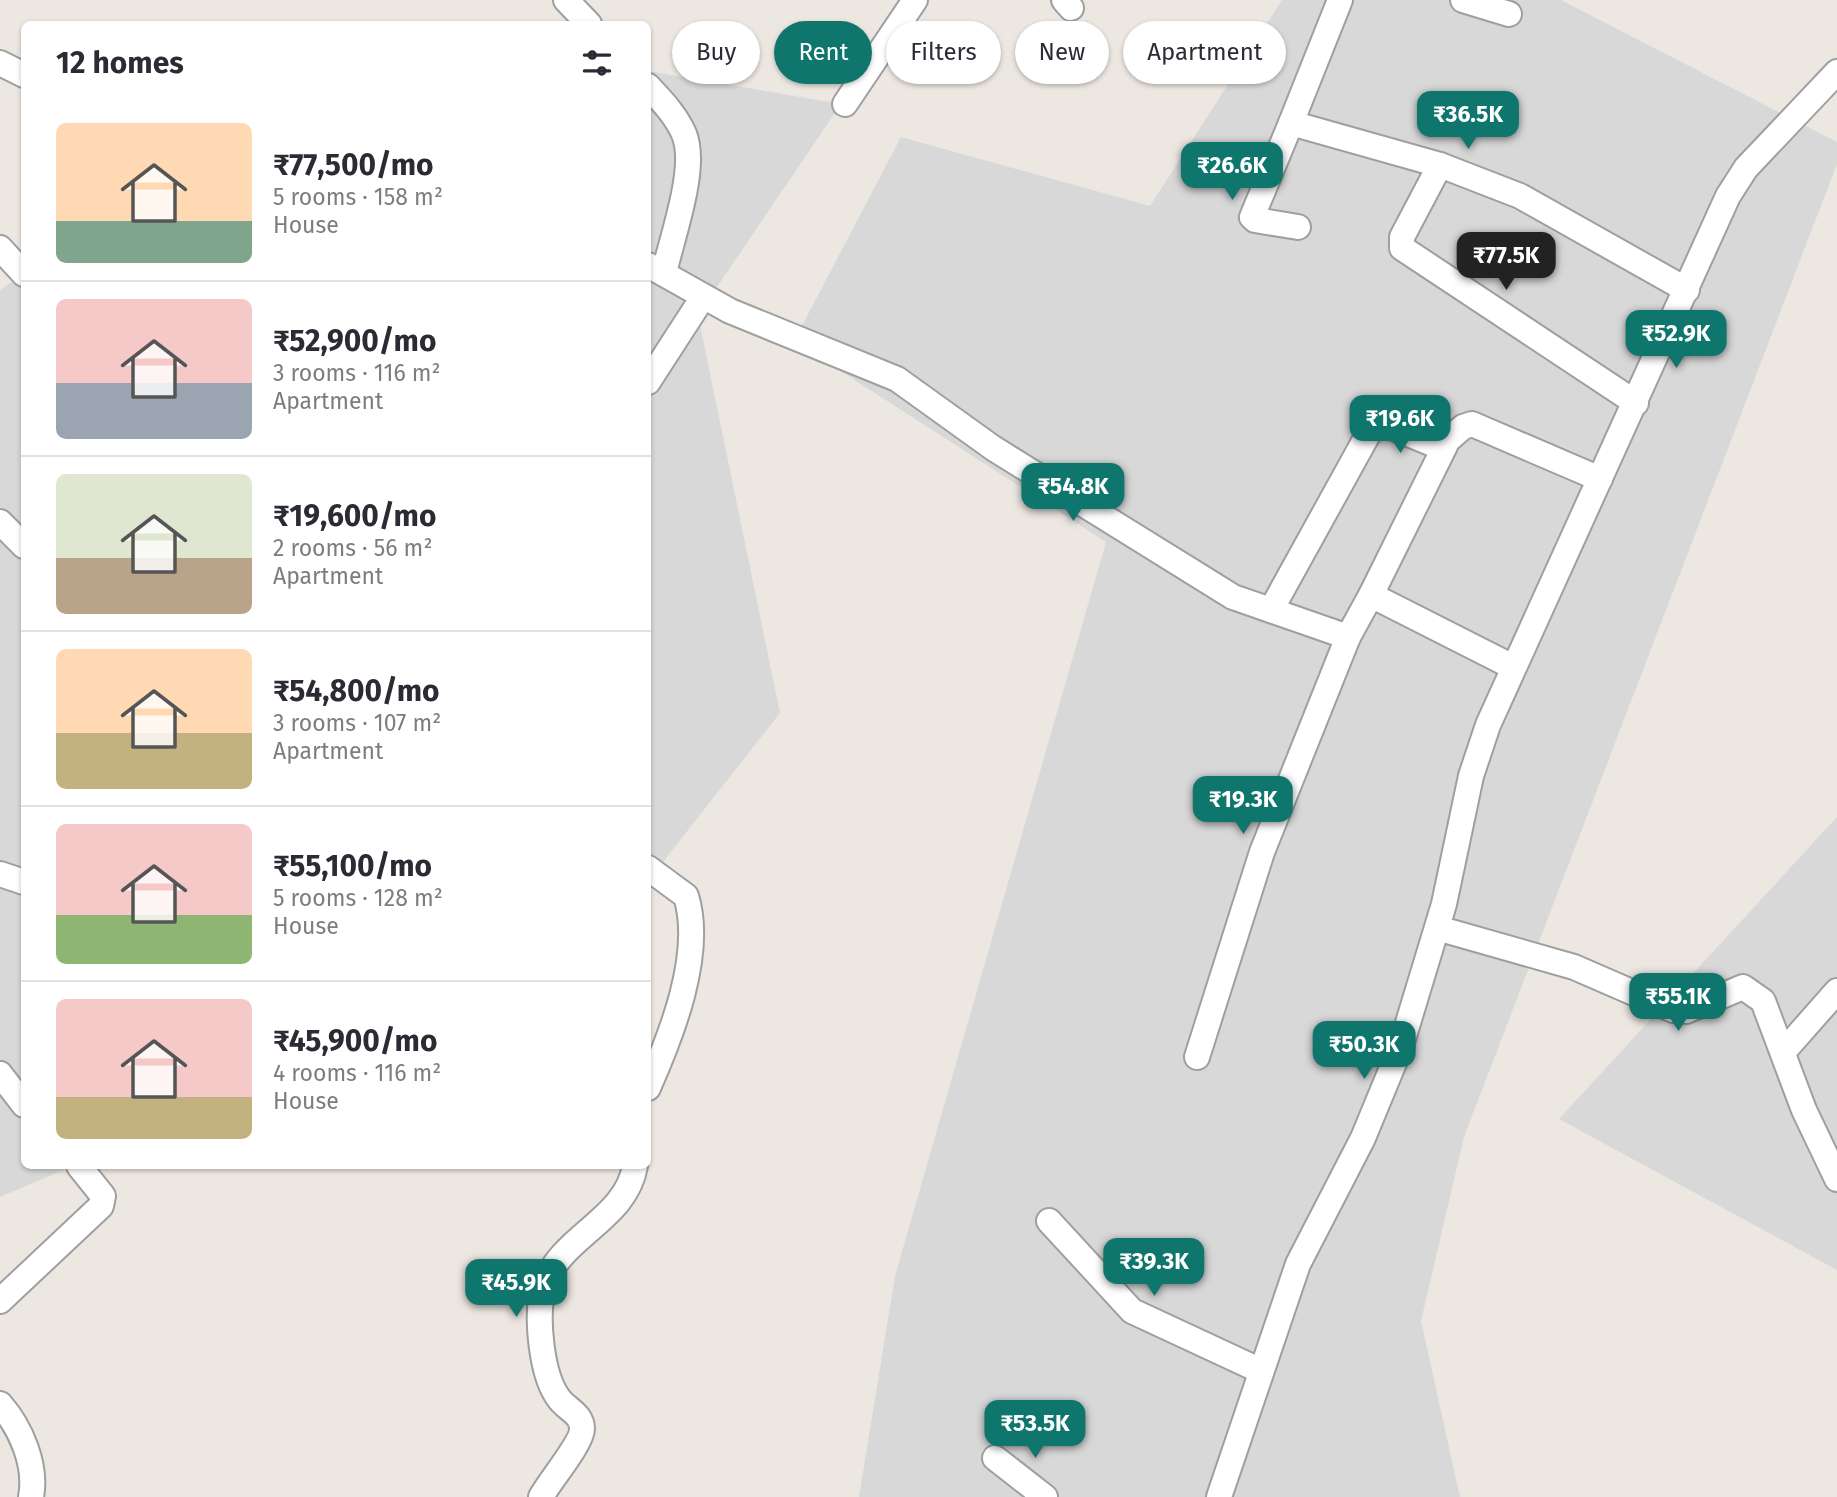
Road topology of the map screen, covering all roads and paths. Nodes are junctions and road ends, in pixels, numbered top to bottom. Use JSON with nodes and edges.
{"nodes":[{"id":1,"x":566,"y":0,"type":"edge"},
{"id":2,"x":915,"y":0,"type":"edge"},
{"id":3,"x":1340,"y":0,"type":"edge"},
{"id":4,"x":1463,"y":0,"type":"edge"},
{"id":5,"x":1509,"y":14,"type":"dead end"},
{"id":6,"x":586,"y":21,"type":"edge"},
{"id":7,"x":0,"y":63,"type":"edge"},
{"id":8,"x":1837,"y":72,"type":"edge"},
{"id":9,"x":21,"y":74,"type":"edge"},
{"id":10,"x":651,"y":90,"type":"edge"},
{"id":11,"x":845,"y":104,"type":"dead end"},
{"id":12,"x":1291,"y":123,"type":"junction"},
{"id":13,"x":1440,"y":165,"type":"junction"},
{"id":14,"x":1298,"y":228,"type":"dead end"},
{"id":15,"x":0,"y":248,"type":"edge"},
{"id":16,"x":656,"y":269,"type":"edge"},
{"id":17,"x":21,"y":271,"type":"edge"},
{"id":18,"x":1687,"y":290,"type":"junction"},
{"id":19,"x":703,"y":297,"type":"junction"},
{"id":20,"x":651,"y":378,"type":"edge"},
{"id":21,"x":1636,"y":402,"type":"junction"},
{"id":22,"x":1445,"y":446,"type":"junction"},
{"id":23,"x":1600,"y":479,"type":"junction"},
{"id":24,"x":0,"y":522,"type":"edge"},
{"id":25,"x":21,"y":543,"type":"edge"},
{"id":26,"x":1371,"y":595,"type":"junction"},
{"id":27,"x":1271,"y":610,"type":"junction"},
{"id":28,"x":1348,"y":637,"type":"junction"},
{"id":29,"x":1513,"y":667,"type":"junction"},
{"id":30,"x":651,"y":870,"type":"edge"},
{"id":31,"x":0,"y":874,"type":"edge"},
{"id":32,"x":21,"y":881,"type":"edge"},
{"id":33,"x":1437,"y":928,"type":"junction"},
{"id":34,"x":1837,"y":991,"type":"edge"},
{"id":35,"x":1784,"y":1051,"type":"junction"},
{"id":36,"x":1196,"y":1057,"type":"dead end"},
{"id":37,"x":0,"y":1074,"type":"edge"},
{"id":38,"x":651,"y":1080,"type":"edge"},
{"id":39,"x":21,"y":1101,"type":"edge"},
{"id":40,"x":81,"y":1169,"type":"edge"},
{"id":41,"x":634,"y":1169,"type":"edge"},
{"id":42,"x":1837,"y":1179,"type":"edge"},
{"id":43,"x":1049,"y":1220,"type":"dead end"},
{"id":44,"x":0,"y":1301,"type":"edge"},
{"id":45,"x":1261,"y":1371,"type":"junction"},
{"id":46,"x":0,"y":1404,"type":"edge"},
{"id":47,"x":995,"y":1458,"type":"dead end"},
{"id":48,"x":32,"y":1497,"type":"edge"},
{"id":49,"x":541,"y":1497,"type":"edge"},
{"id":50,"x":1045,"y":1497,"type":"edge"},
{"id":51,"x":1219,"y":1497,"type":"edge"}],
"edges":[{"from":1,"to":6,"type":"street"},
{"from":2,"to":11,"type":"street"},
{"from":3,"to":12,"type":"street"},
{"from":4,"to":5,"type":"street"},
{"from":7,"to":9,"type":"street"},
{"from":8,"to":18,"type":"street"},
{"from":10,"to":16,"type":"street"},
{"from":12,"to":13,"type":"street"},
{"from":12,"to":14,"type":"street"},
{"from":13,"to":18,"type":"street"},
{"from":13,"to":21,"type":"street"},
{"from":15,"to":17,"type":"street"},
{"from":16,"to":19,"type":"street"},
{"from":18,"to":21,"type":"street"},
{"from":19,"to":20,"type":"street"},
{"from":19,"to":27,"type":"street"},
{"from":21,"to":23,"type":"street"},
{"from":22,"to":23,"type":"street"},
{"from":22,"to":26,"type":"street"},
{"from":22,"to":27,"type":"street"},
{"from":23,"to":29,"type":"street"},
{"from":24,"to":25,"type":"street"},
{"from":26,"to":28,"type":"street"},
{"from":26,"to":29,"type":"street"},
{"from":27,"to":28,"type":"street"},
{"from":28,"to":36,"type":"street"},
{"from":29,"to":33,"type":"street"},
{"from":30,"to":38,"type":"street"},
{"from":31,"to":32,"type":"street"},
{"from":33,"to":35,"type":"street"},
{"from":33,"to":45,"type":"street"},
{"from":34,"to":35,"type":"street"},
{"from":35,"to":42,"type":"street"},
{"from":37,"to":39,"type":"street"},
{"from":40,"to":44,"type":"street"},
{"from":41,"to":49,"type":"street"},
{"from":43,"to":45,"type":"street"},
{"from":45,"to":51,"type":"street"},
{"from":46,"to":48,"type":"street"},
{"from":47,"to":50,"type":"street"}]}
